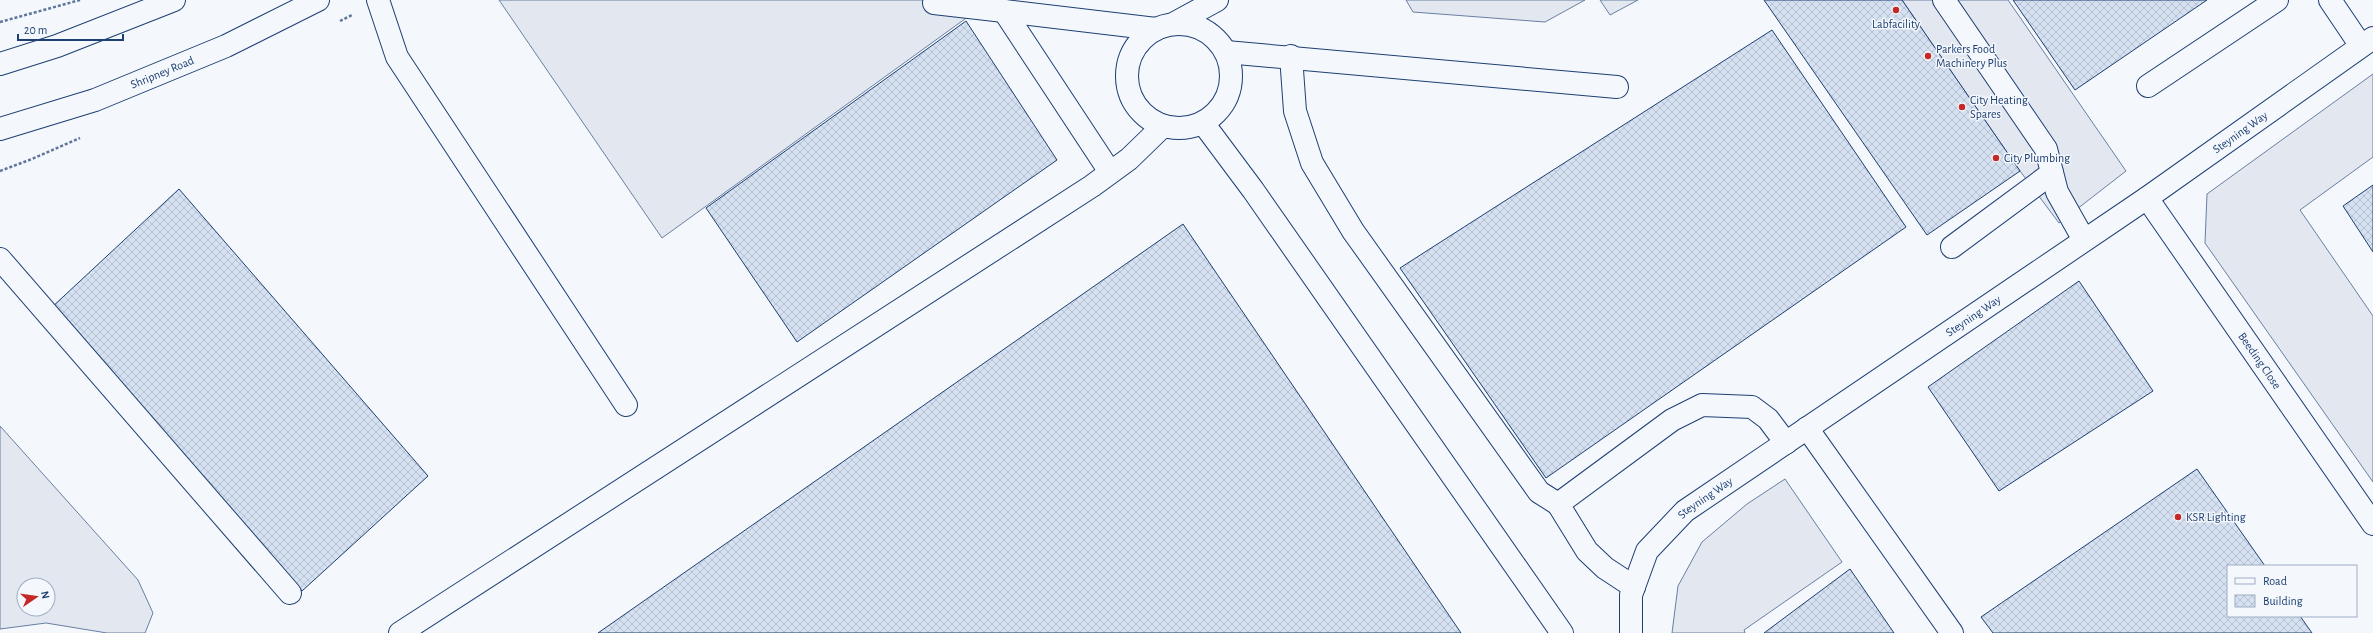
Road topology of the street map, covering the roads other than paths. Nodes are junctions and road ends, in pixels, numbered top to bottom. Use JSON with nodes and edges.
{"nodes":[{"id":1,"x":174,"y":0,"type":"edge"},
{"id":2,"x":318,"y":0,"type":"edge"},
{"id":3,"x":378,"y":0,"type":"edge"},
{"id":4,"x":1944,"y":0,"type":"edge"},
{"id":5,"x":2277,"y":0,"type":"edge"},
{"id":6,"x":2330,"y":0,"type":"edge"},
{"id":7,"x":1204,"y":2,"type":"edge"},
{"id":8,"x":934,"y":3,"type":"dead end"},
{"id":9,"x":1004,"y":11,"type":"junction"},
{"id":10,"x":1166,"y":26,"type":"junction"},
{"id":11,"x":2367,"y":42,"type":"edge"},
{"id":12,"x":1226,"y":52,"type":"junction"},
{"id":13,"x":1290,"y":56,"type":"junction"},
{"id":14,"x":0,"y":64,"type":"edge"},
{"id":15,"x":2148,"y":86,"type":"dead end"},
{"id":16,"x":1617,"y":87,"type":"dead end"},
{"id":17,"x":1203,"y":123,"type":"junction"},
{"id":18,"x":1162,"y":126,"type":"junction"},
{"id":19,"x":0,"y":129,"type":"edge"},
{"id":20,"x":1110,"y":172,"type":"junction"},
{"id":21,"x":2052,"y":173,"type":"junction"},
{"id":22,"x":2147,"y":198,"type":"junction"},
{"id":23,"x":2084,"y":240,"type":"junction"},
{"id":24,"x":1952,"y":247,"type":"dead end"},
{"id":25,"x":0,"y":260,"type":"edge"},
{"id":26,"x":626,"y":405,"type":"dead end"},
{"id":27,"x":1807,"y":428,"type":"junction"},
{"id":28,"x":1786,"y":443,"type":"junction"},
{"id":29,"x":1558,"y":504,"type":"junction"},
{"id":30,"x":2373,"y":524,"type":"edge"},
{"id":31,"x":1634,"y":587,"type":"junction"},
{"id":32,"x":290,"y":593,"type":"dead end"},
{"id":33,"x":400,"y":633,"type":"edge"},
{"id":34,"x":1562,"y":633,"type":"edge"},
{"id":35,"x":1631,"y":633,"type":"edge"},
{"id":36,"x":1952,"y":633,"type":"edge"}],
"edges":[{"from":1,"to":14,"type":"main road"},
{"from":2,"to":19,"type":"main road","name":"Shripney Road"},
{"from":3,"to":26,"type":"main road"},
{"from":4,"to":21,"type":"main road"},
{"from":5,"to":15,"type":"main road"},
{"from":6,"to":11,"type":"main road"},
{"from":7,"to":10,"type":"main road"},
{"from":8,"to":9,"type":"main road"},
{"from":9,"to":10,"type":"main road"},
{"from":9,"to":20,"type":"main road"},
{"from":10,"to":12,"type":"main road"},
{"from":10,"to":18,"type":"main road"},
{"from":11,"to":22,"type":"main road","name":"Steyning Way"},
{"from":12,"to":13,"type":"main road"},
{"from":12,"to":17,"type":"main road"},
{"from":13,"to":16,"type":"main road"},
{"from":13,"to":29,"type":"main road"},
{"from":17,"to":18,"type":"main road"},
{"from":17,"to":34,"type":"main road"},
{"from":18,"to":20,"type":"main road"},
{"from":20,"to":33,"type":"main road"},
{"from":21,"to":23,"type":"main road"},
{"from":21,"to":24,"type":"main road"},
{"from":22,"to":23,"type":"main road","name":"Steyning Way"},
{"from":22,"to":30,"type":"main road","name":"Beeding Close"},
{"from":23,"to":27,"type":"main road","name":"Steyning Way"},
{"from":25,"to":32,"type":"main road"},
{"from":27,"to":28,"type":"main road","name":"Steyning Way"},
{"from":27,"to":36,"type":"main road"},
{"from":28,"to":29,"type":"main road"},
{"from":28,"to":31,"type":"main road","name":"Steyning Way"},
{"from":29,"to":31,"type":"main road"},
{"from":31,"to":35,"type":"main road","name":"Steyning Way"}]}
